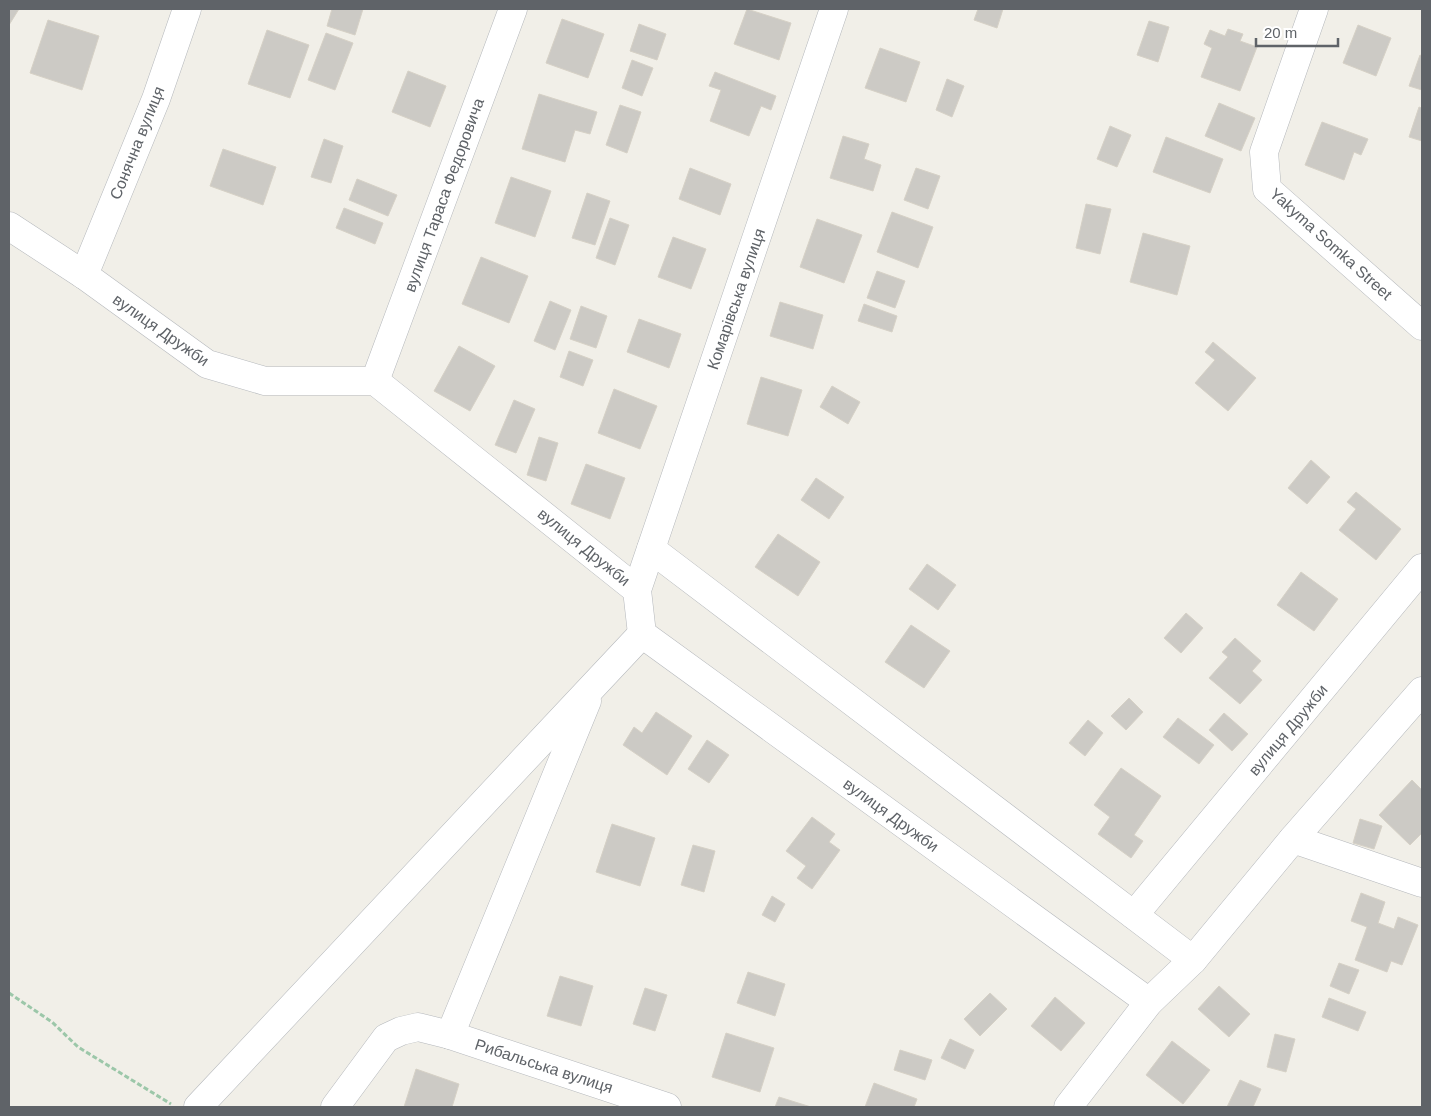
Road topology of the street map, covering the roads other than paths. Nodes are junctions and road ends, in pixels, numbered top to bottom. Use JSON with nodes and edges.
{"nodes":[{"id":1,"x":187,"y":9,"type":"edge"},
{"id":2,"x":513,"y":9,"type":"edge"},
{"id":3,"x":834,"y":9,"type":"edge"},
{"id":4,"x":1314,"y":9,"type":"edge"},
{"id":5,"x":9,"y":226,"type":"edge"},
{"id":6,"x":84,"y":275,"type":"junction"},
{"id":7,"x":1422,"y":326,"type":"edge"},
{"id":8,"x":376,"y":381,"type":"junction"},
{"id":9,"x":651,"y":548,"type":"junction"},
{"id":10,"x":1422,"y":568,"type":"edge"},
{"id":11,"x":637,"y":590,"type":"junction"},
{"id":12,"x":642,"y":634,"type":"junction"},
{"id":13,"x":594,"y":686,"type":"junction"},
{"id":14,"x":1422,"y":691,"type":"edge"},
{"id":15,"x":1293,"y":839,"type":"junction"},
{"id":16,"x":1422,"y":883,"type":"edge"},
{"id":17,"x":1134,"y":915,"type":"junction"},
{"id":18,"x":1193,"y":960,"type":"junction"},
{"id":19,"x":1149,"y":1002,"type":"junction"},
{"id":20,"x":450,"y":1035,"type":"junction"},
{"id":21,"x":198,"y":1107,"type":"edge"},
{"id":22,"x":334,"y":1107,"type":"edge"},
{"id":23,"x":667,"y":1107,"type":"edge"},
{"id":24,"x":1068,"y":1107,"type":"edge"}],
"edges":[{"from":1,"to":6,"type":"street","name":"Сонячна вулиця"},
{"from":2,"to":8,"type":"street","name":"вулиця Тараса Федоровича"},
{"from":3,"to":9,"type":"street","name":"Комарівська вулиця"},
{"from":4,"to":7,"type":"street","name":"Yakyma Somka Street"},
{"from":5,"to":6,"type":"street","name":"вулиця Дружби"},
{"from":6,"to":8,"type":"street","name":"вулиця Дружби"},
{"from":8,"to":11,"type":"street","name":"вулиця Дружби"},
{"from":9,"to":11,"type":"street","name":"Комарівська вулиця"},
{"from":9,"to":17,"type":"street"},
{"from":10,"to":17,"type":"street","name":"вулиця Дружби"},
{"from":11,"to":12,"type":"street","name":"вулиця Дружби"},
{"from":12,"to":13,"type":"street"},
{"from":12,"to":19,"type":"street","name":"вулиця Дружби"},
{"from":13,"to":20,"type":"street"},
{"from":13,"to":21,"type":"street"},
{"from":14,"to":15,"type":"street"},
{"from":15,"to":16,"type":"street"},
{"from":15,"to":18,"type":"street"},
{"from":17,"to":18,"type":"street"},
{"from":18,"to":19,"type":"street"},
{"from":19,"to":24,"type":"street"},
{"from":20,"to":22,"type":"street","name":"Рибальська вулиця"},
{"from":20,"to":23,"type":"street","name":"Рибальська вулиця"}]}
